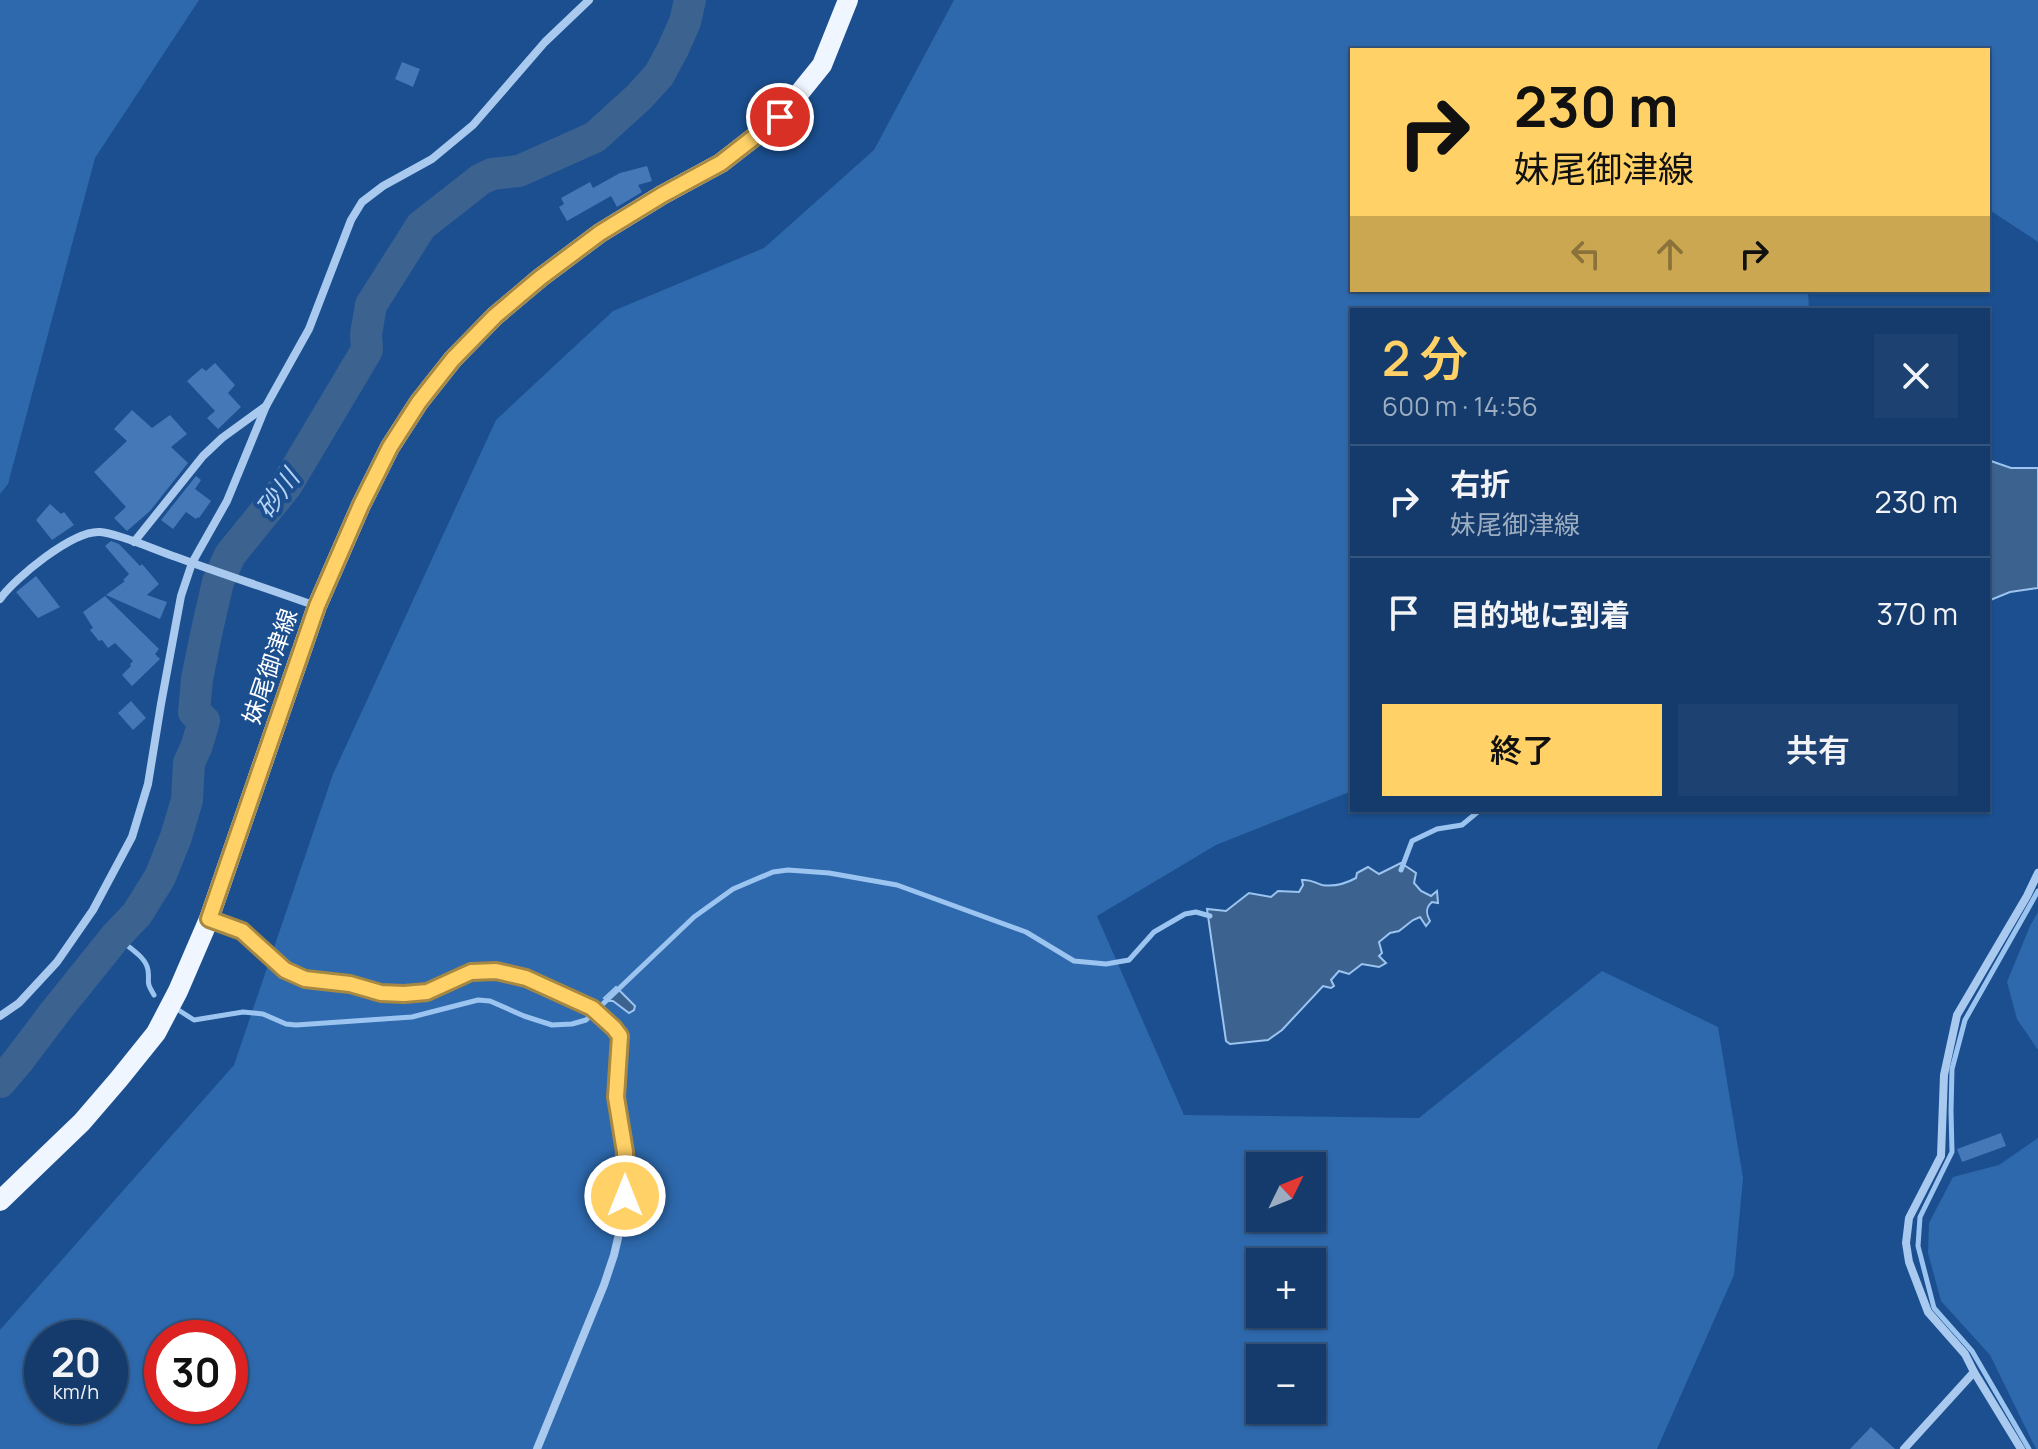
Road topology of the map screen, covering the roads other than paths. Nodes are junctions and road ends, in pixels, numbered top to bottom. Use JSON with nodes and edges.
{"nodes":[{"id":1,"x":589,"y":0,"type":"edge"},
{"id":2,"x":848,"y":0,"type":"edge"},
{"id":3,"x":266,"y":406,"type":"junction"},
{"id":4,"x":134,"y":542,"type":"junction"},
{"id":5,"x":195,"y":564,"type":"junction"},
{"id":6,"x":0,"y":599,"type":"edge"},
{"id":7,"x":317,"y":606,"type":"junction"},
{"id":8,"x":2038,"y":873,"type":"edge"},
{"id":9,"x":209,"y":919,"type":"junction"},
{"id":10,"x":0,"y":1016,"type":"edge"},
{"id":11,"x":0,"y":1201,"type":"edge"},
{"id":12,"x":1974,"y":1372,"type":"junction"},
{"id":13,"x":537,"y":1449,"type":"edge"},
{"id":14,"x":1904,"y":1449,"type":"edge"},
{"id":15,"x":2021,"y":1449,"type":"edge"}],
"edges":[{"from":1,"to":3,"type":"street"},
{"from":2,"to":7,"type":"main road","name":"妹尾御津線"},
{"from":3,"to":4,"type":"street"},
{"from":3,"to":5,"type":"street"},
{"from":4,"to":5,"type":"street"},
{"from":4,"to":6,"type":"street"},
{"from":5,"to":7,"type":"street"},
{"from":5,"to":10,"type":"street"},
{"from":7,"to":9,"type":"main road","name":"妹尾御津線"},
{"from":8,"to":12,"type":"street"},
{"from":9,"to":11,"type":"main road","name":"妹尾御津線"},
{"from":9,"to":13,"type":"street"},
{"from":12,"to":14,"type":"street"},
{"from":12,"to":15,"type":"street"}]}
